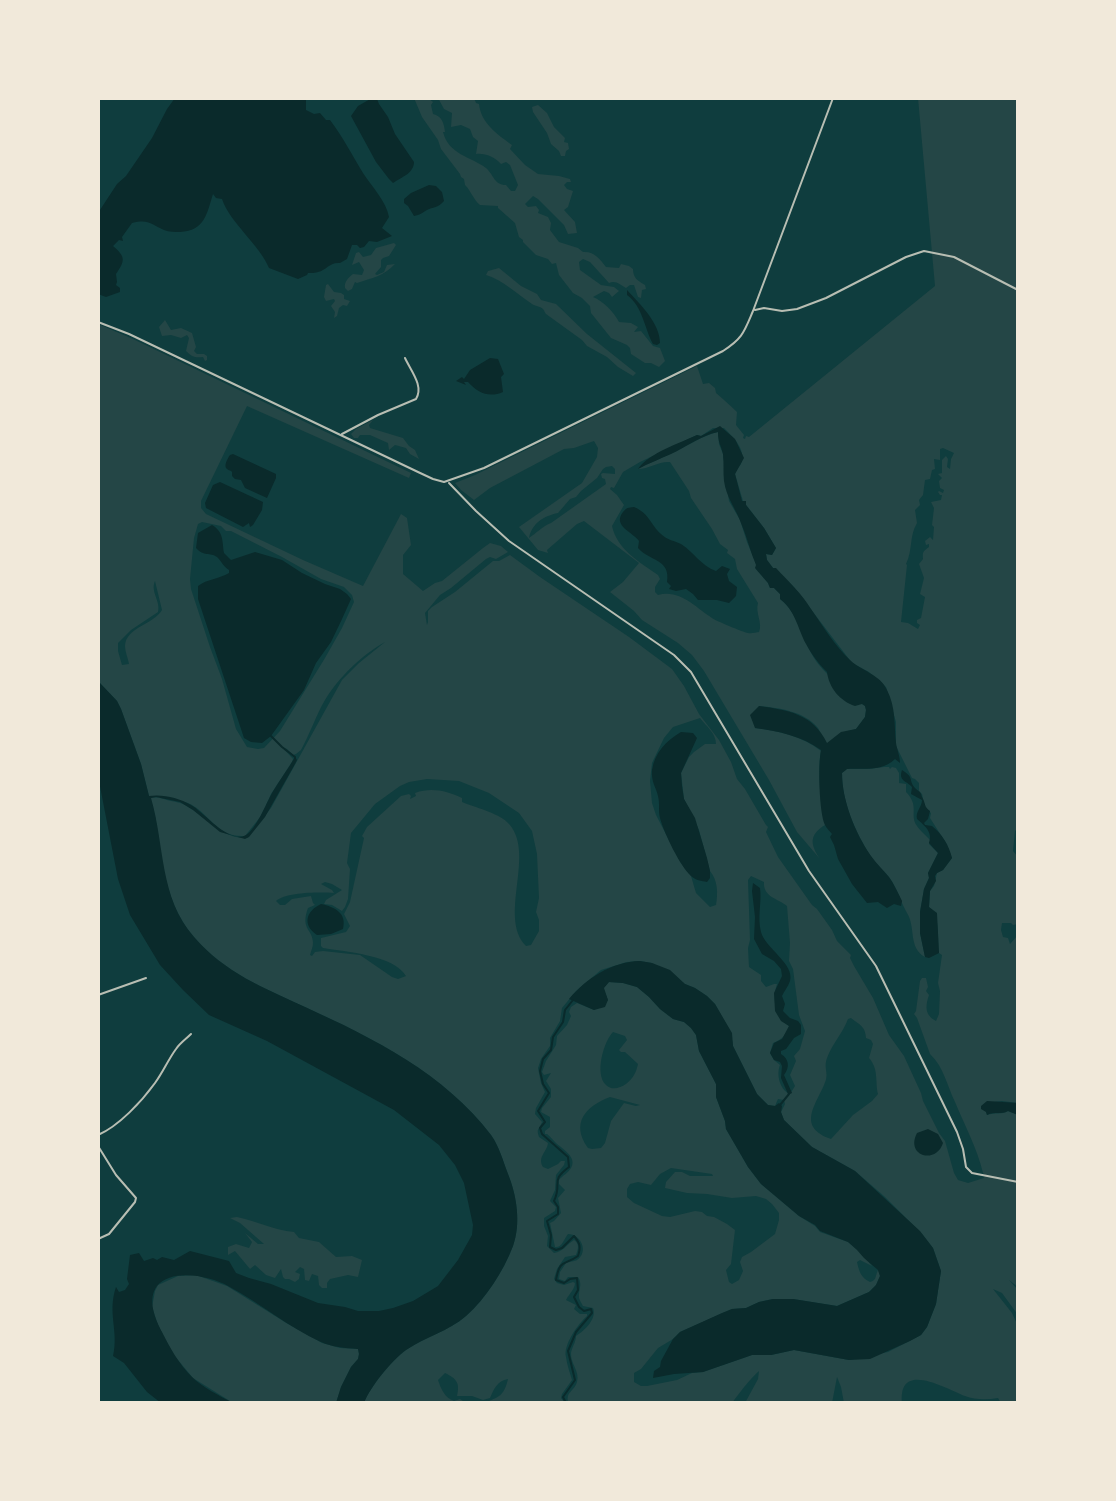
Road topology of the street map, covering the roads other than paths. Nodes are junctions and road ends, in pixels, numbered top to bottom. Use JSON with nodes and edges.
{"nodes":[{"id":1,"x":833,"y":98,"type":"edge"},
{"id":2,"x":1018,"y":290,"type":"edge"},
{"id":3,"x":753,"y":311,"type":"junction"},
{"id":4,"x":98,"y":322,"type":"edge"},
{"id":5,"x":405,"y":358,"type":"dead end"},
{"id":6,"x":341,"y":435,"type":"junction"},
{"id":7,"x":448,"y":482,"type":"junction"},
{"id":8,"x":146,"y":978,"type":"dead end"},
{"id":9,"x":98,"y":995,"type":"edge"},
{"id":10,"x":191,"y":1034,"type":"dead end"},
{"id":11,"x":98,"y":1135,"type":"edge"},
{"id":12,"x":98,"y":1146,"type":"edge"},
{"id":13,"x":1018,"y":1182,"type":"edge"},
{"id":14,"x":98,"y":1239,"type":"edge"}],
"edges":[{"from":1,"to":3,"type":"street"},
{"from":2,"to":3,"type":"street"},
{"from":3,"to":7,"type":"street"},
{"from":4,"to":6,"type":"street"},
{"from":5,"to":6,"type":"street"},
{"from":6,"to":7,"type":"street"},
{"from":7,"to":13,"type":"street"},
{"from":8,"to":9,"type":"street"},
{"from":10,"to":11,"type":"street"},
{"from":12,"to":14,"type":"street"}]}
